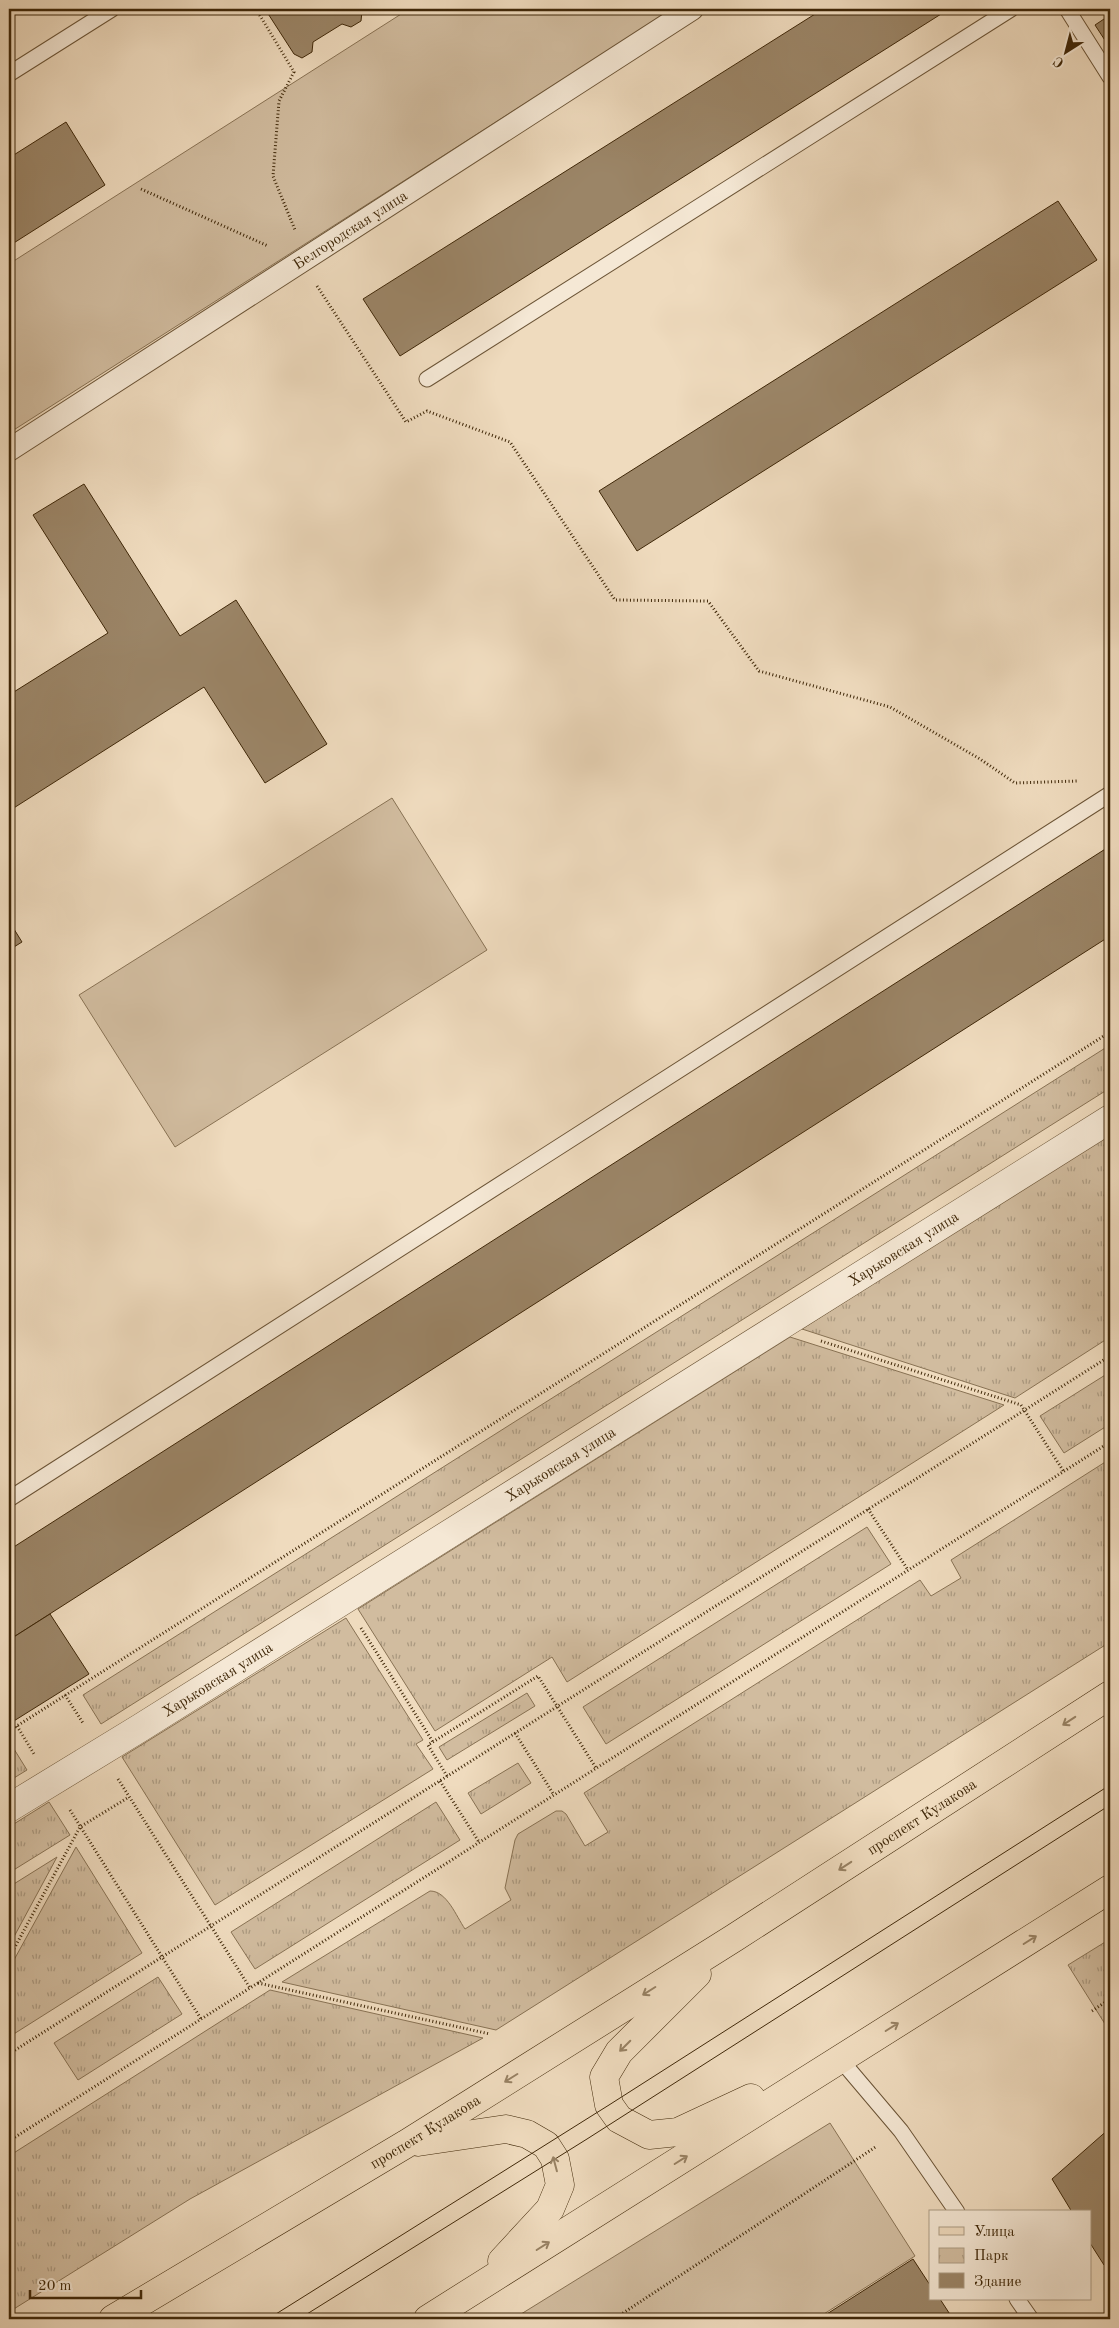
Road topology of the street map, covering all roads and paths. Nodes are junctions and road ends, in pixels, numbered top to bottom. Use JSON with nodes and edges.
{"nodes":[{"id":1,"x":112,"y":9,"type":"edge"},
{"id":2,"x":256,"y":9,"type":"edge"},
{"id":3,"x":692,"y":9,"type":"edge"},
{"id":4,"x":1011,"y":9,"type":"edge"},
{"id":5,"x":1066,"y":9,"type":"edge"},
{"id":6,"x":9,"y":74,"type":"edge"},
{"id":7,"x":1110,"y":77,"type":"edge"},
{"id":8,"x":141,"y":188,"type":"dead end"},
{"id":9,"x":300,"y":262,"type":"junction"},
{"id":10,"x":317,"y":286,"type":"junction"},
{"id":11,"x":427,"y":380,"type":"dead end"},
{"id":12,"x":9,"y":450,"type":"edge"},
{"id":13,"x":1082,"y":781,"type":"dead end"},
{"id":14,"x":1110,"y":794,"type":"edge"},
{"id":15,"x":1105,"y":940,"type":"dead end"},
{"id":16,"x":1110,"y":949,"type":"edge"},
{"id":17,"x":1110,"y":1032,"type":"edge"},
{"id":18,"x":1110,"y":1119,"type":"edge"},
{"id":19,"x":778,"y":1327,"type":"junction"},
{"id":20,"x":1110,"y":1356,"type":"edge"},
{"id":21,"x":1024,"y":1411,"type":"junction"},
{"id":22,"x":1110,"y":1442,"type":"edge"},
{"id":23,"x":1064,"y":1472,"type":"junction"},
{"id":24,"x":9,"y":1499,"type":"edge"},
{"id":25,"x":868,"y":1509,"type":"junction"},
{"id":26,"x":908,"y":1570,"type":"junction"},
{"id":27,"x":344,"y":1600,"type":"junction"},
{"id":28,"x":65,"y":1695,"type":"junction"},
{"id":29,"x":1110,"y":1695,"type":"edge"},
{"id":30,"x":558,"y":1706,"type":"junction"},
{"id":31,"x":17,"y":1726,"type":"junction"},
{"id":32,"x":9,"y":1731,"type":"edge"},
{"id":33,"x":515,"y":1733,"type":"junction"},
{"id":34,"x":433,"y":1742,"type":"junction"},
{"id":35,"x":101,"y":1752,"type":"junction"},
{"id":36,"x":596,"y":1768,"type":"junction"},
{"id":37,"x":448,"y":1776,"type":"junction"},
{"id":38,"x":440,"y":1781,"type":"junction"},
{"id":39,"x":52,"y":1782,"type":"junction"},
{"id":40,"x":554,"y":1795,"type":"junction"},
{"id":41,"x":129,"y":1797,"type":"junction"},
{"id":42,"x":9,"y":1808,"type":"edge"},
{"id":43,"x":80,"y":1827,"type":"junction"},
{"id":44,"x":479,"y":1842,"type":"junction"},
{"id":45,"x":1110,"y":1889,"type":"edge"},
{"id":46,"x":211,"y":1926,"type":"junction"},
{"id":47,"x":734,"y":1938,"type":"junction"},
{"id":48,"x":162,"y":1957,"type":"junction"},
{"id":49,"x":9,"y":1958,"type":"edge"},
{"id":50,"x":258,"y":1982,"type":"junction"},
{"id":51,"x":250,"y":1988,"type":"junction"},
{"id":52,"x":1110,"y":1999,"type":"edge"},
{"id":53,"x":1092,"y":2011,"type":"dead end"},
{"id":54,"x":201,"y":2019,"type":"junction"},
{"id":55,"x":490,"y":2034,"type":"dead end"},
{"id":56,"x":9,"y":2054,"type":"edge"},
{"id":57,"x":848,"y":2054,"type":"junction"},
{"id":58,"x":901,"y":2131,"type":"junction"},
{"id":59,"x":9,"y":2141,"type":"edge"},
{"id":60,"x":406,"y":2144,"type":"junction"},
{"id":61,"x":956,"y":2210,"type":"edge"},
{"id":62,"x":478,"y":2288,"type":"junction"},
{"id":63,"x":1018,"y":2300,"type":"edge"},
{"id":64,"x":113,"y":2319,"type":"edge"},
{"id":65,"x":428,"y":2319,"type":"edge"},
{"id":66,"x":614,"y":2319,"type":"edge"},
{"id":67,"x":1031,"y":2319,"type":"edge"}],
"edges":[{"from":1,"to":6,"type":"lane"},
{"from":2,"to":9,"type":"path"},
{"from":3,"to":9,"type":"street","name":"Белгородская улица"},
{"from":4,"to":11,"type":"lane"},
{"from":5,"to":7,"type":"lane"},
{"from":8,"to":9,"type":"path"},
{"from":9,"to":10,"type":"path"},
{"from":9,"to":10,"type":"path"},
{"from":9,"to":12,"type":"street","name":"Белгородская улица"},
{"from":10,"to":13,"type":"path"},
{"from":14,"to":24,"type":"lane"},
{"from":15,"to":16,"type":"path"},
{"from":17,"to":28,"type":"path"},
{"from":18,"to":19,"type":"street","name":"Харьковская улица"},
{"from":19,"to":21,"type":"path"},
{"from":19,"to":27,"type":"street","name":"Харьковская улица"},
{"from":20,"to":21,"type":"path"},
{"from":21,"to":23,"type":"path"},
{"from":21,"to":25,"type":"path"},
{"from":22,"to":23,"type":"path"},
{"from":23,"to":26,"type":"path"},
{"from":25,"to":26,"type":"path"},
{"from":25,"to":30,"type":"path"},
{"from":26,"to":36,"type":"path"},
{"from":27,"to":34,"type":"path"},
{"from":27,"to":35,"type":"street","name":"Харьковская улица"},
{"from":28,"to":31,"type":"path"},
{"from":28,"to":35,"type":"path"},
{"from":29,"to":47,"type":"main road","name":"проспект Кулакова","one_way":true},
{"from":30,"to":33,"type":"path"},
{"from":30,"to":34,"type":"path"},
{"from":30,"to":36,"type":"path"},
{"from":31,"to":32,"type":"path"},
{"from":31,"to":39,"type":"path"},
{"from":33,"to":37,"type":"path"},
{"from":33,"to":40,"type":"path"},
{"from":34,"to":37,"type":"path"},
{"from":35,"to":39,"type":"street","name":"Харьковская улица"},
{"from":35,"to":41,"type":"path"},
{"from":36,"to":40,"type":"path"},
{"from":37,"to":38,"type":"path"},
{"from":38,"to":44,"type":"path"},
{"from":38,"to":46,"type":"path"},
{"from":39,"to":42,"type":"street","name":"Харьковская улица"},
{"from":39,"to":43,"type":"path"},
{"from":40,"to":44,"type":"path"},
{"from":41,"to":43,"type":"path"},
{"from":41,"to":46,"type":"path"},
{"from":43,"to":48,"type":"path"},
{"from":43,"to":49,"type":"path"},
{"from":44,"to":50,"type":"path"},
{"from":57,"to":45,"type":"main road","name":"проспект Кулакова","one_way":true},
{"from":46,"to":48,"type":"path"},
{"from":46,"to":51,"type":"path"},
{"from":47,"to":57,"type":"main road","name":"проспект Кулакова","one_way":true},
{"from":47,"to":60,"type":"main road","name":"проспект Кулакова","one_way":true},
{"from":48,"to":54,"type":"path"},
{"from":48,"to":56,"type":"path"},
{"from":50,"to":51,"type":"path"},
{"from":50,"to":55,"type":"path"},
{"from":51,"to":54,"type":"path"},
{"from":52,"to":53,"type":"path"},
{"from":54,"to":59,"type":"path"},
{"from":57,"to":58,"type":"lane"},
{"from":62,"to":57,"type":"main road","name":"проспект Кулакова","one_way":true},
{"from":58,"to":61,"type":"lane"},
{"from":58,"to":66,"type":"path"},
{"from":62,"to":60,"type":"main road","one_way":true},
{"from":60,"to":64,"type":"main road","name":"проспект Кулакова"},
{"from":62,"to":65,"type":"main road","name":"проспект Кулакова"},
{"from":63,"to":67,"type":"lane"}]}
